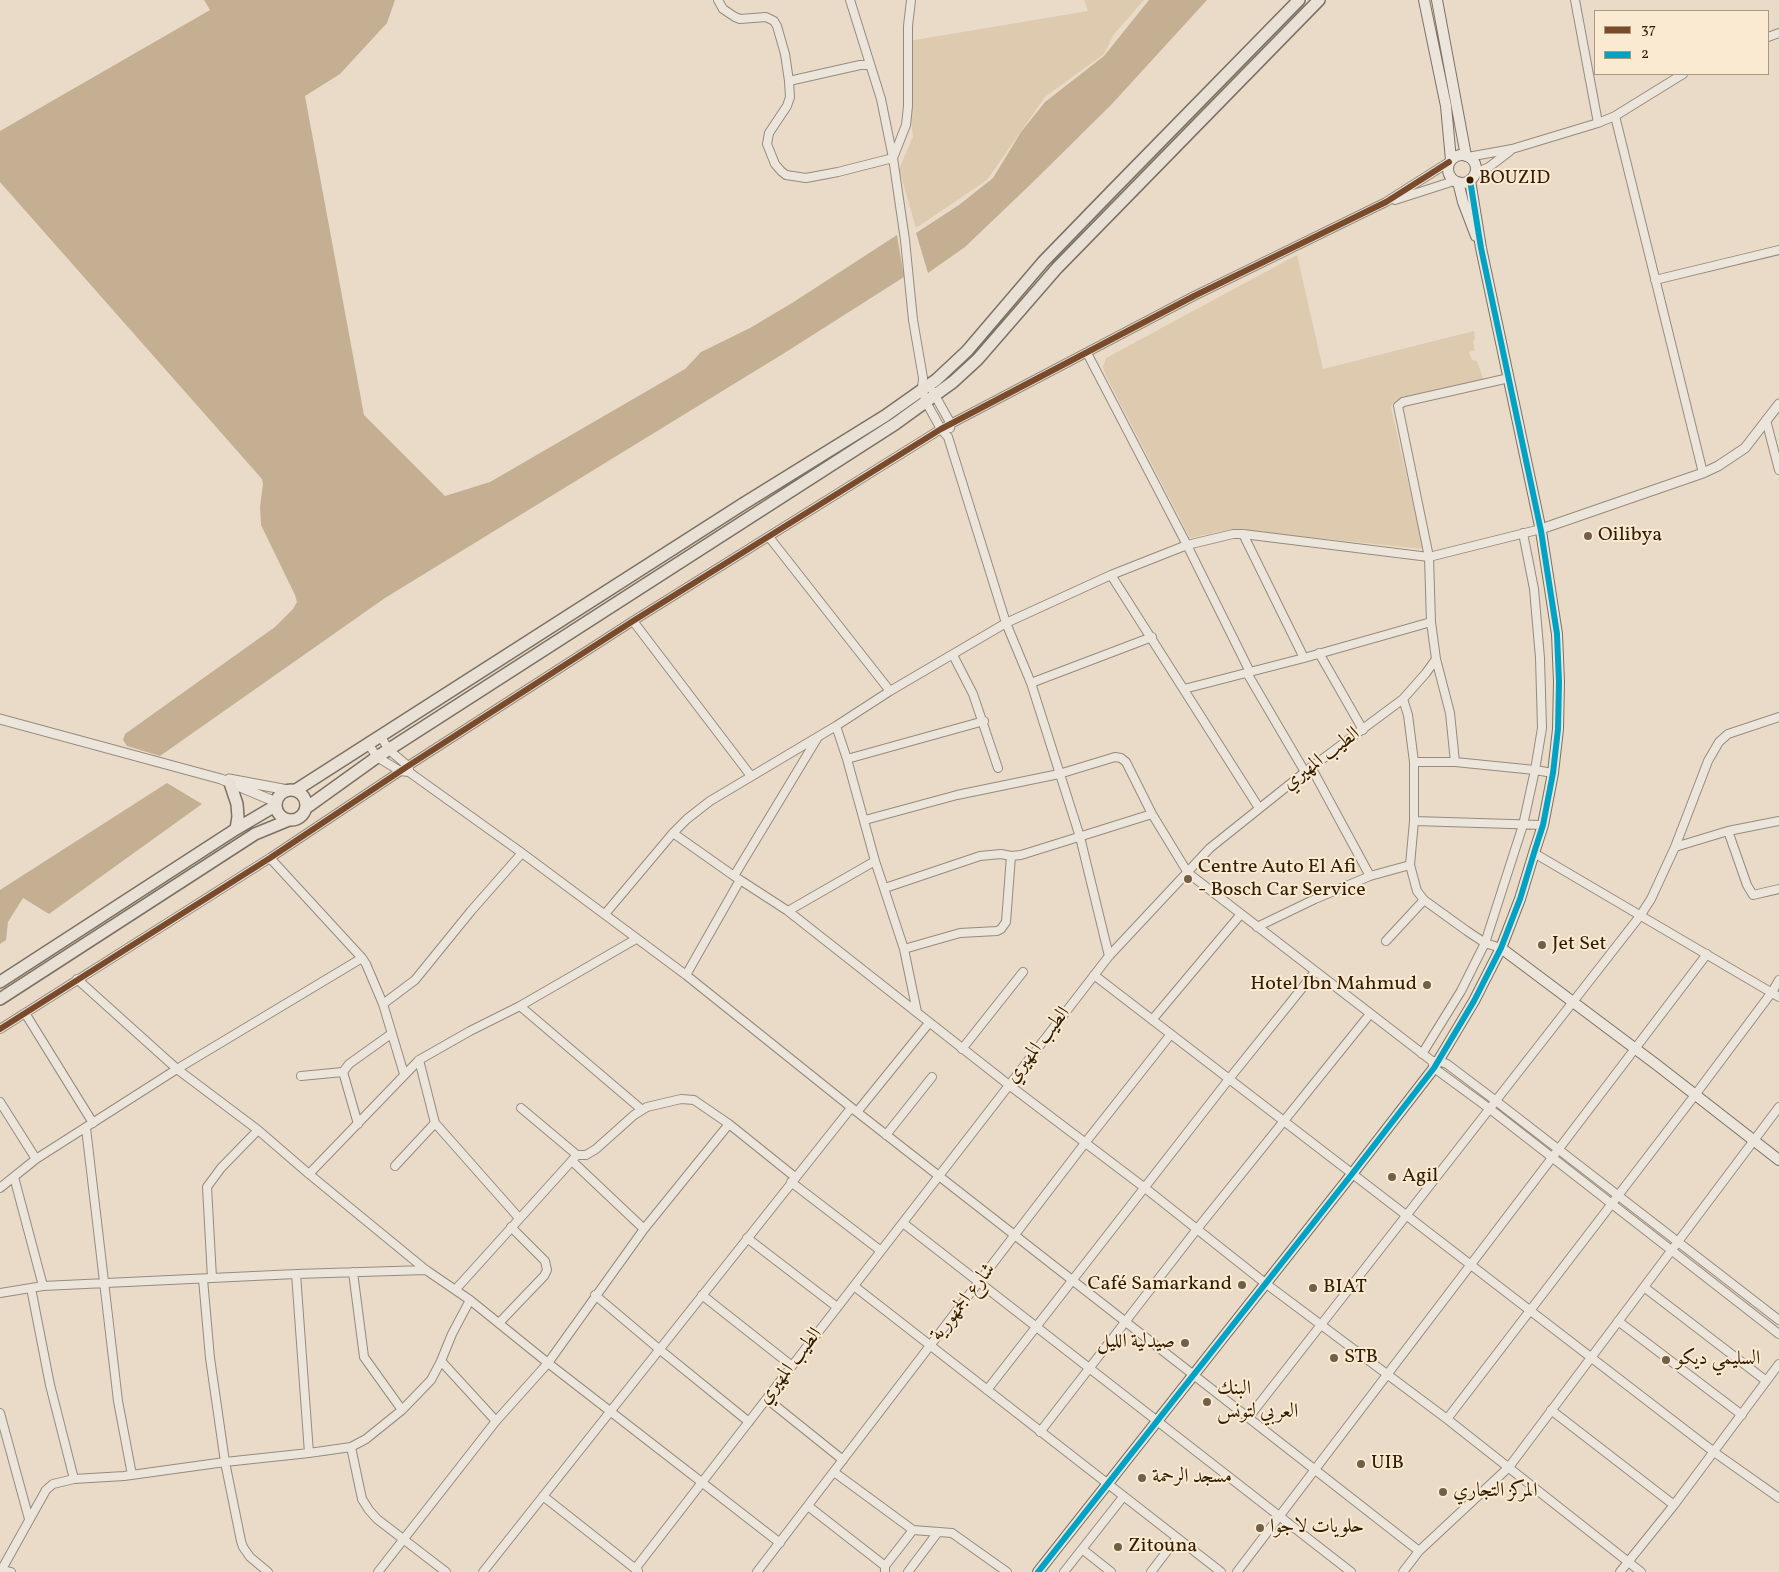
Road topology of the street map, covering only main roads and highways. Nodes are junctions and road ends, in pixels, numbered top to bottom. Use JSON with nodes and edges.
{"nodes":[{"id":1,"x":1299,"y":0,"type":"edge"},
{"id":2,"x":1319,"y":0,"type":"edge"},
{"id":3,"x":1424,"y":0,"type":"edge"},
{"id":4,"x":1437,"y":0,"type":"edge"},
{"id":5,"x":1467,"y":156,"type":"junction"},
{"id":6,"x":1450,"y":161,"type":"junction"},
{"id":7,"x":1472,"y":177,"type":"junction"},
{"id":8,"x":1456,"y":182,"type":"junction"},
{"id":9,"x":1481,"y":248,"type":"junction"},
{"id":10,"x":225,"y":781,"type":"road end"},
{"id":11,"x":292,"y":790,"type":"junction"},
{"id":12,"x":276,"y":804,"type":"junction"},
{"id":13,"x":306,"y":808,"type":"junction"},
{"id":14,"x":289,"y":820,"type":"junction"},
{"id":15,"x":236,"y":829,"type":"junction"},
{"id":16,"x":1501,"y":948,"type":"junction"},
{"id":17,"x":0,"y":982,"type":"edge"},
{"id":18,"x":0,"y":999,"type":"edge"},
{"id":19,"x":1779,"y":1160,"type":"edge"},
{"id":20,"x":1038,"y":1572,"type":"edge"}],
"edges":[{"from":1,"to":11,"type":"main road"},
{"from":2,"to":13,"type":"main road"},
{"from":3,"to":6,"type":"main road"},
{"from":4,"to":5,"type":"main road"},
{"from":5,"to":6,"type":"main road"},
{"from":5,"to":7,"type":"main road"},
{"from":6,"to":8,"type":"main road"},
{"from":7,"to":8,"type":"main road"},
{"from":7,"to":9,"type":"main road"},
{"from":8,"to":9,"type":"main road"},
{"from":9,"to":16,"type":"main road"},
{"from":10,"to":15,"type":"main road"},
{"from":11,"to":12,"type":"main road"},
{"from":11,"to":13,"type":"main road"},
{"from":12,"to":14,"type":"main road"},
{"from":12,"to":15,"type":"main road"},
{"from":13,"to":14,"type":"main road"},
{"from":14,"to":18,"type":"main road"},
{"from":15,"to":17,"type":"main road"},
{"from":16,"to":19,"type":"main road"},
{"from":16,"to":20,"type":"main road"}]}
